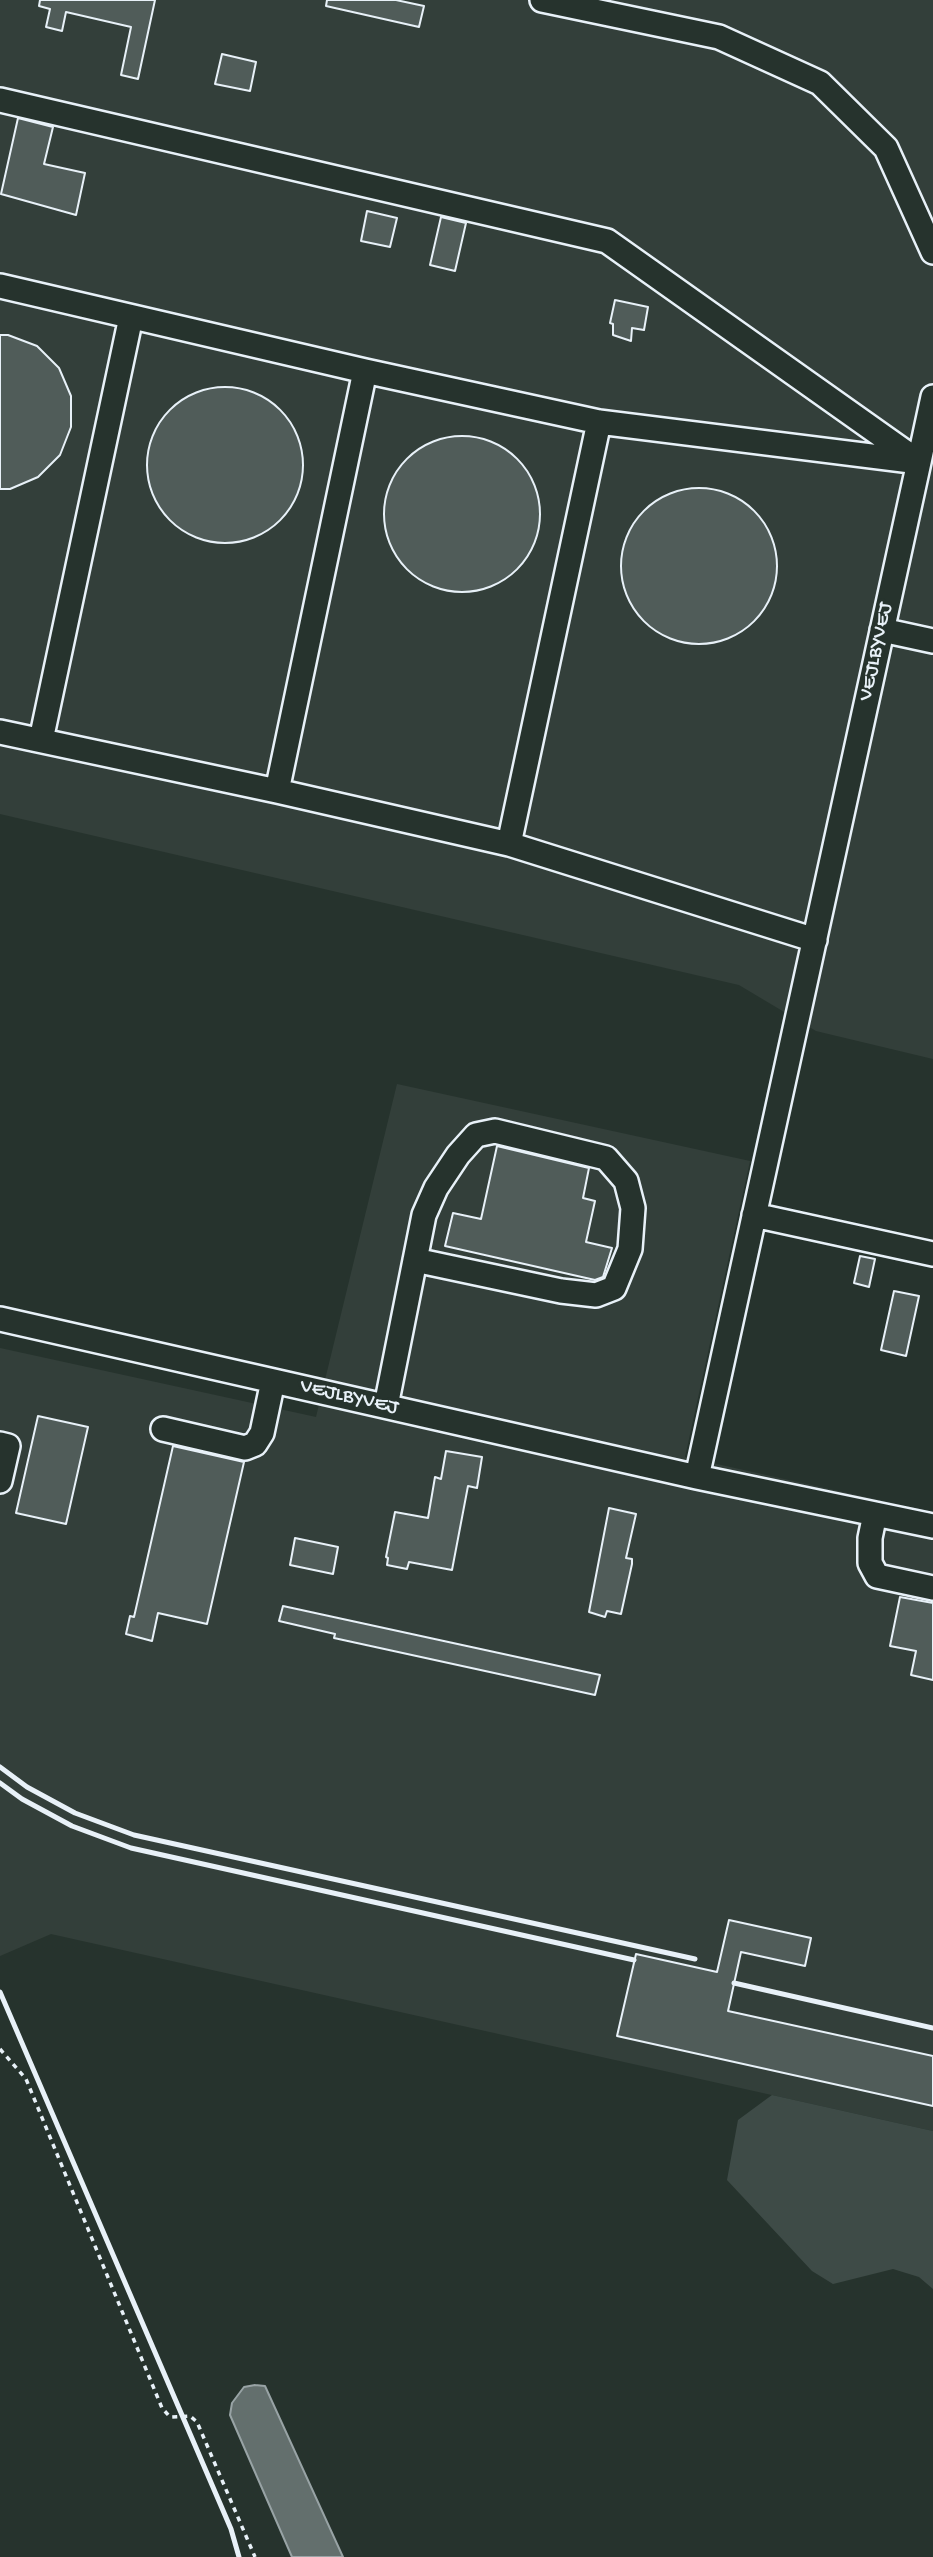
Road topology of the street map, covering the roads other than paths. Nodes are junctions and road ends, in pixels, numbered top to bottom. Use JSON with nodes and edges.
{"nodes":[{"id":1,"x":542,"y":0,"type":"edge"},
{"id":2,"x":0,"y":100,"type":"edge"},
{"id":3,"x":933,"y":252,"type":"edge"},
{"id":4,"x":0,"y":286,"type":"edge"},
{"id":5,"x":131,"y":317,"type":"junction"},
{"id":6,"x":365,"y":371,"type":"junction"},
{"id":7,"x":933,"y":397,"type":"edge"},
{"id":8,"x":599,"y":422,"type":"junction"},
{"id":9,"x":919,"y":462,"type":"junction"},
{"id":10,"x":882,"y":630,"type":"junction"},
{"id":11,"x":933,"y":641,"type":"edge"},
{"id":12,"x":0,"y":732,"type":"edge"},
{"id":13,"x":41,"y":740,"type":"junction"},
{"id":14,"x":277,"y":790,"type":"junction"},
{"id":15,"x":509,"y":844,"type":"junction"},
{"id":16,"x":814,"y":940,"type":"junction"},
{"id":17,"x":754,"y":1215,"type":"junction"},
{"id":18,"x":933,"y":1254,"type":"edge"},
{"id":19,"x":415,"y":1260,"type":"junction"},
{"id":20,"x":0,"y":1319,"type":"edge"},
{"id":21,"x":273,"y":1381,"type":"junction"},
{"id":22,"x":386,"y":1406,"type":"junction"},
{"id":23,"x":163,"y":1429,"type":"dead end"},
{"id":24,"x":0,"y":1444,"type":"edge"},
{"id":25,"x":697,"y":1477,"type":"junction"},
{"id":26,"x":0,"y":1481,"type":"edge"},
{"id":27,"x":875,"y":1514,"type":"junction"},
{"id":28,"x":933,"y":1526,"type":"edge"},
{"id":29,"x":933,"y":1588,"type":"edge"}],
"edges":[{"from":1,"to":3,"type":"street"},
{"from":2,"to":9,"type":"street"},
{"from":4,"to":5,"type":"street"},
{"from":5,"to":6,"type":"street"},
{"from":5,"to":13,"type":"street"},
{"from":6,"to":8,"type":"street"},
{"from":6,"to":14,"type":"street"},
{"from":7,"to":9,"type":"street","name":"VEJLBYVEJ"},
{"from":8,"to":9,"type":"street"},
{"from":8,"to":15,"type":"street"},
{"from":9,"to":10,"type":"street","name":"VEJLBYVEJ"},
{"from":10,"to":11,"type":"street"},
{"from":10,"to":16,"type":"street","name":"VEJLBYVEJ"},
{"from":12,"to":13,"type":"street"},
{"from":13,"to":14,"type":"street"},
{"from":14,"to":15,"type":"street"},
{"from":15,"to":16,"type":"street"},
{"from":16,"to":17,"type":"street","name":"VEJLBYVEJ"},
{"from":17,"to":18,"type":"street"},
{"from":17,"to":25,"type":"street","name":"VEJLBYVEJ"},
{"from":19,"to":19,"type":"street"},
{"from":19,"to":22,"type":"street"},
{"from":20,"to":21,"type":"street","name":"VEJLBYVEJ"},
{"from":21,"to":22,"type":"street","name":"VEJLBYVEJ"},
{"from":21,"to":23,"type":"street"},
{"from":22,"to":25,"type":"street","name":"VEJLBYVEJ"},
{"from":24,"to":26,"type":"street"},
{"from":25,"to":27,"type":"street","name":"VEJLBYVEJ"},
{"from":27,"to":28,"type":"street","name":"VEJLBYVEJ"},
{"from":27,"to":29,"type":"street"}]}
